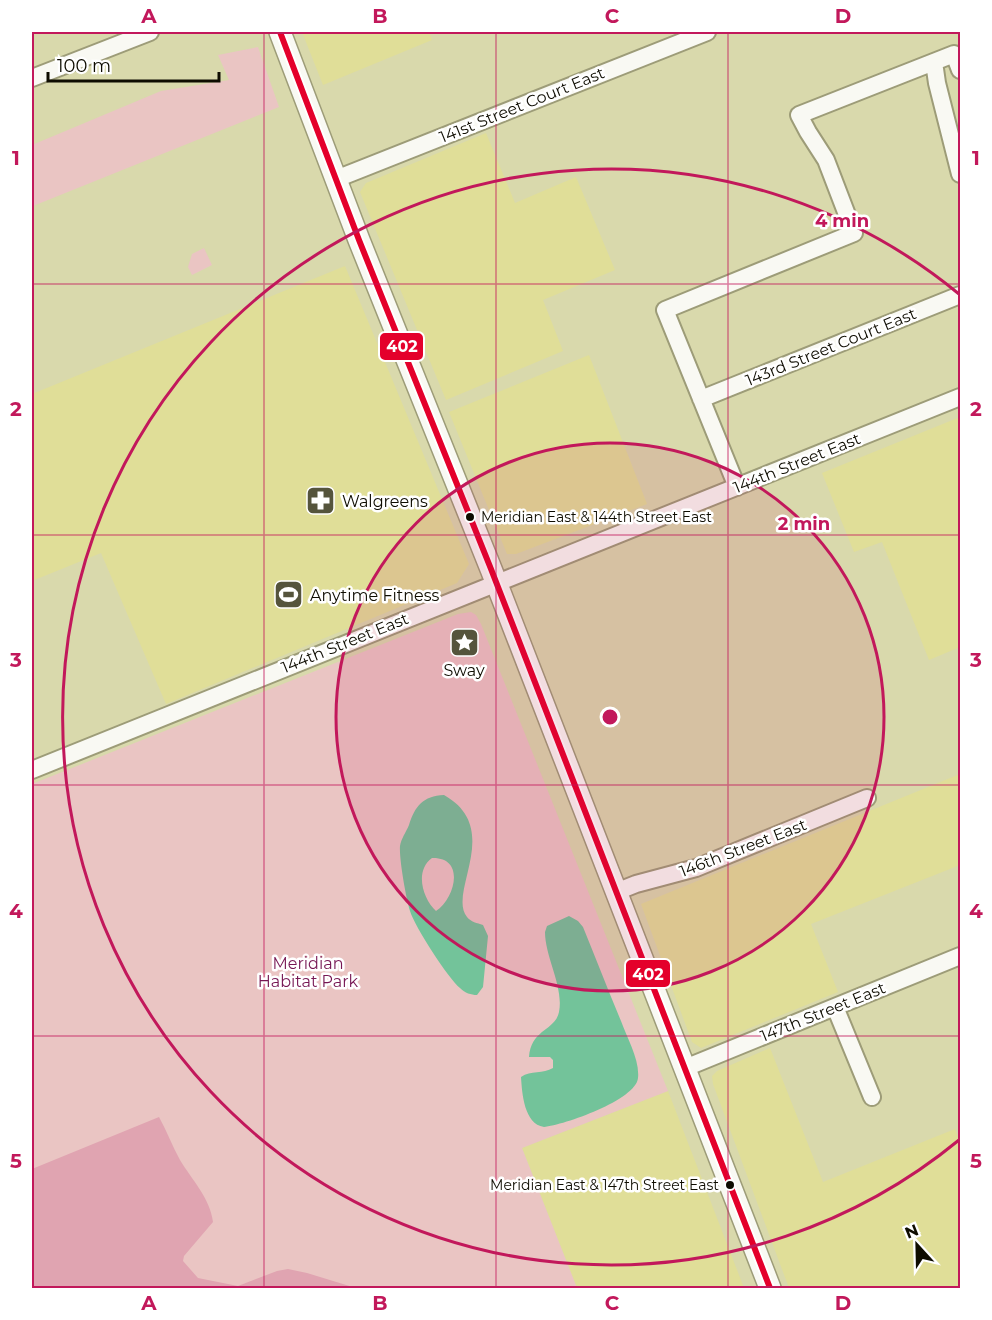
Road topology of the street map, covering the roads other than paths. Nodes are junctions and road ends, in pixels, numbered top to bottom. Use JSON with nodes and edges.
{"nodes":[{"id":1,"x":150,"y":32,"type":"edge"},
{"id":2,"x":280,"y":32,"type":"edge"},
{"id":3,"x":708,"y":32,"type":"edge"},
{"id":4,"x":934,"y":62,"type":"junction"},
{"id":5,"x":960,"y":70,"type":"edge"},
{"id":6,"x":32,"y":78,"type":"edge"},
{"id":7,"x":960,"y":174,"type":"edge"},
{"id":8,"x":336,"y":179,"type":"junction"},
{"id":9,"x":960,"y":295,"type":"edge"},
{"id":10,"x":960,"y":397,"type":"edge"},
{"id":11,"x":701,"y":399,"type":"junction"},
{"id":12,"x":737,"y":487,"type":"junction"},
{"id":13,"x":496,"y":582,"type":"junction"},
{"id":14,"x":32,"y":770,"type":"edge"},
{"id":15,"x":867,"y":798,"type":"dead end"},
{"id":16,"x":616,"y":891,"type":"junction"},
{"id":17,"x":960,"y":956,"type":"edge"},
{"id":18,"x":835,"y":1007,"type":"junction"},
{"id":19,"x":685,"y":1068,"type":"junction"},
{"id":20,"x":872,"y":1097,"type":"dead end"},
{"id":21,"x":771,"y":1288,"type":"edge"}],
"edges":[{"from":1,"to":6,"type":"street"},
{"from":2,"to":8,"type":"main road"},
{"from":3,"to":8,"type":"street","name":"141st Street Court East"},
{"from":4,"to":5,"type":"street"},
{"from":4,"to":7,"type":"street"},
{"from":4,"to":11,"type":"street"},
{"from":8,"to":13,"type":"main road"},
{"from":9,"to":11,"type":"street","name":"143rd Street Court East"},
{"from":10,"to":12,"type":"street","name":"144th Street East"},
{"from":11,"to":12,"type":"street"},
{"from":12,"to":13,"type":"street","name":"144th Street East"},
{"from":13,"to":14,"type":"street","name":"144th Street East"},
{"from":13,"to":16,"type":"main road"},
{"from":15,"to":16,"type":"street","name":"146th Street East"},
{"from":16,"to":19,"type":"main road"},
{"from":17,"to":18,"type":"street","name":"147th Street East"},
{"from":18,"to":19,"type":"street","name":"147th Street East"},
{"from":18,"to":20,"type":"street"},
{"from":19,"to":21,"type":"main road"}]}
